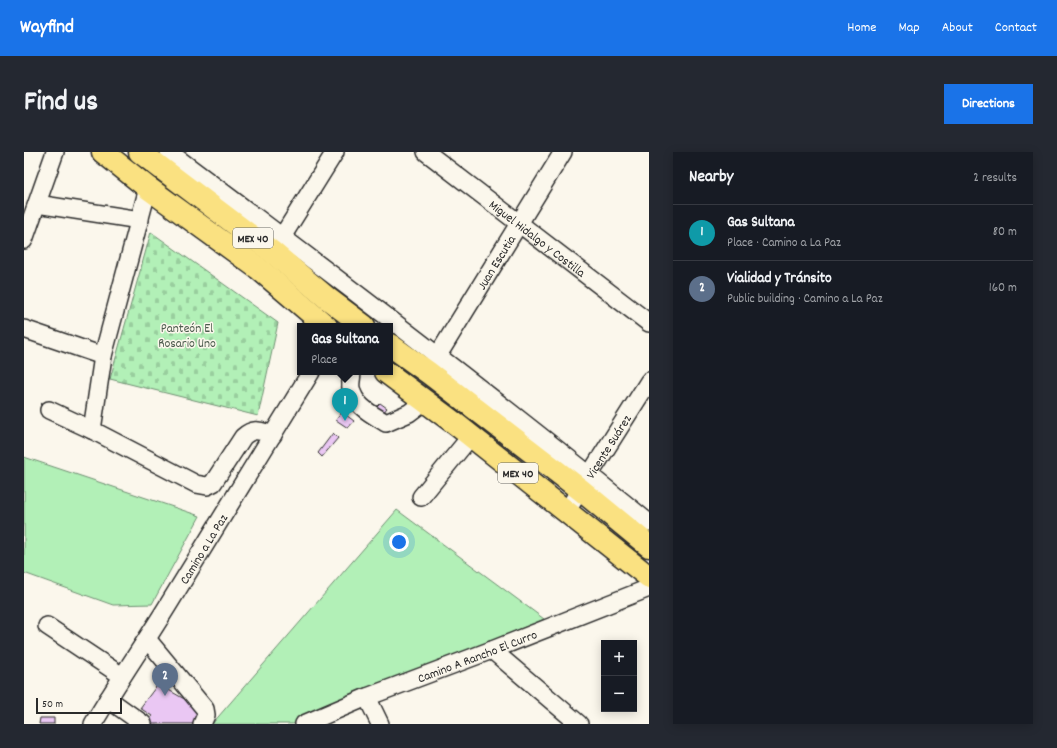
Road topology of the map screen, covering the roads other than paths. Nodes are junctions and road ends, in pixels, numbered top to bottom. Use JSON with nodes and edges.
{"nodes":[{"id":1,"x":55,"y":152,"type":"edge"},
{"id":2,"x":103,"y":152,"type":"edge"},
{"id":3,"x":140,"y":152,"type":"edge"},
{"id":4,"x":169,"y":152,"type":"edge"},
{"id":5,"x":335,"y":152,"type":"edge"},
{"id":6,"x":426,"y":152,"type":"edge"},
{"id":7,"x":563,"y":152,"type":"edge"},
{"id":8,"x":148,"y":188,"type":"junction"},
{"id":9,"x":37,"y":204,"type":"junction"},
{"id":10,"x":140,"y":220,"type":"junction"},
{"id":11,"x":520,"y":223,"type":"junction"},
{"id":12,"x":24,"y":240,"type":"edge"},
{"id":13,"x":270,"y":252,"type":"junction"},
{"id":14,"x":327,"y":298,"type":"junction"},
{"id":15,"x":324,"y":323,"type":"edge"},
{"id":16,"x":333,"y":323,"type":"edge"},
{"id":17,"x":360,"y":323,"type":"edge"},
{"id":18,"x":373,"y":323,"type":"edge"},
{"id":19,"x":649,"y":323,"type":"edge"},
{"id":20,"x":24,"y":329,"type":"edge"},
{"id":21,"x":393,"y":337,"type":"edge"},
{"id":22,"x":393,"y":346,"type":"edge"},
{"id":23,"x":103,"y":356,"type":"junction"},
{"id":24,"x":433,"y":364,"type":"junction"},
{"id":25,"x":309,"y":375,"type":"edge"},
{"id":26,"x":352,"y":375,"type":"edge"},
{"id":27,"x":390,"y":375,"type":"edge"},
{"id":28,"x":649,"y":381,"type":"edge"},
{"id":29,"x":425,"y":401,"type":"junction"},
{"id":30,"x":49,"y":410,"type":"dead end"},
{"id":31,"x":92,"y":430,"type":"junction"},
{"id":32,"x":273,"y":434,"type":"junction"},
{"id":33,"x":471,"y":436,"type":"junction"},
{"id":34,"x":586,"y":483,"type":"junction"},
{"id":35,"x":422,"y":497,"type":"dead end"},
{"id":36,"x":566,"y":512,"type":"junction"},
{"id":37,"x":643,"y":531,"type":"edge"},
{"id":38,"x":649,"y":546,"type":"edge"},
{"id":39,"x":649,"y":577,"type":"edge"},
{"id":40,"x":649,"y":588,"type":"edge"},
{"id":41,"x":47,"y":626,"type":"dead end"},
{"id":42,"x":147,"y":639,"type":"junction"},
{"id":43,"x":492,"y":650,"type":"junction"},
{"id":44,"x":122,"y":676,"type":"junction"},
{"id":45,"x":367,"y":697,"type":"junction"},
{"id":46,"x":108,"y":699,"type":"junction"},
{"id":47,"x":93,"y":724,"type":"edge"},
{"id":48,"x":143,"y":724,"type":"edge"},
{"id":49,"x":202,"y":724,"type":"edge"},
{"id":50,"x":304,"y":724,"type":"edge"},
{"id":51,"x":380,"y":724,"type":"edge"},
{"id":52,"x":579,"y":724,"type":"edge"}],
"edges":[{"from":1,"to":9,"type":"street"},
{"from":2,"to":8,"type":"main road","number":"MEX 40"},
{"from":3,"to":13,"type":"main road","number":"MEX 40"},
{"from":4,"to":13,"type":"street"},
{"from":5,"to":13,"type":"street"},
{"from":6,"to":11,"type":"street","name":"Miguel Hidalgo y Costilla"},
{"from":7,"to":11,"type":"street","name":"Juan Escutia"},
{"from":8,"to":10,"type":"street"},
{"from":8,"to":13,"type":"main road","number":"MEX 40"},
{"from":9,"to":10,"type":"street"},
{"from":9,"to":12,"type":"street"},
{"from":10,"to":23,"type":"street"},
{"from":11,"to":19,"type":"street","name":"Miguel Hidalgo y Costilla"},
{"from":11,"to":24,"type":"street","name":"Juan Escutia"},
{"from":13,"to":14,"type":"main road","number":"MEX 40"},
{"from":13,"to":15,"type":"main road","number":"MEX 40"},
{"from":13,"to":18,"type":"street"},
{"from":14,"to":16,"type":"main road"},
{"from":14,"to":17,"type":"main road","number":"MEX 40"},
{"from":20,"to":23,"type":"street"},
{"from":21,"to":24,"type":"street"},
{"from":22,"to":24,"type":"main road","number":"MEX 40"},
{"from":23,"to":31,"type":"street"},
{"from":24,"to":34,"type":"main road","number":"MEX 40"},
{"from":25,"to":32,"type":"street","name":"Camino a La Paz"},
{"from":26,"to":29,"type":"street"},
{"from":27,"to":29,"type":"main road","number":"MEX 40"},
{"from":28,"to":34,"type":"street","name":"Vicente Suárez"},
{"from":29,"to":33,"type":"main road","number":"MEX 40"},
{"from":30,"to":31,"type":"street"},
{"from":31,"to":32,"type":"street"},
{"from":32,"to":42,"type":"street","name":"Camino a La Paz"},
{"from":33,"to":35,"type":"street"},
{"from":33,"to":36,"type":"main road","number":"MEX 40"},
{"from":34,"to":36,"type":"street","name":"Vicente Suárez"},
{"from":34,"to":37,"type":"main road","number":"MEX 40"},
{"from":36,"to":39,"type":"main road","number":"MEX 40"},
{"from":37,"to":38,"type":"main road","number":"MEX 40"},
{"from":40,"to":43,"type":"street","name":"Camino A Rancho El Curro"},
{"from":41,"to":44,"type":"street"},
{"from":42,"to":44,"type":"street","name":"Camino a La Paz"},
{"from":42,"to":49,"type":"street"},
{"from":43,"to":45,"type":"street","name":"Camino A Rancho El Curro"},
{"from":43,"to":52,"type":"street"},
{"from":44,"to":46,"type":"street","name":"Camino a La Paz"},
{"from":45,"to":50,"type":"street","name":"Camino A Rancho El Curro"},
{"from":45,"to":51,"type":"street"},
{"from":46,"to":47,"type":"street","name":"Camino a La Paz"},
{"from":46,"to":48,"type":"street"}]}
